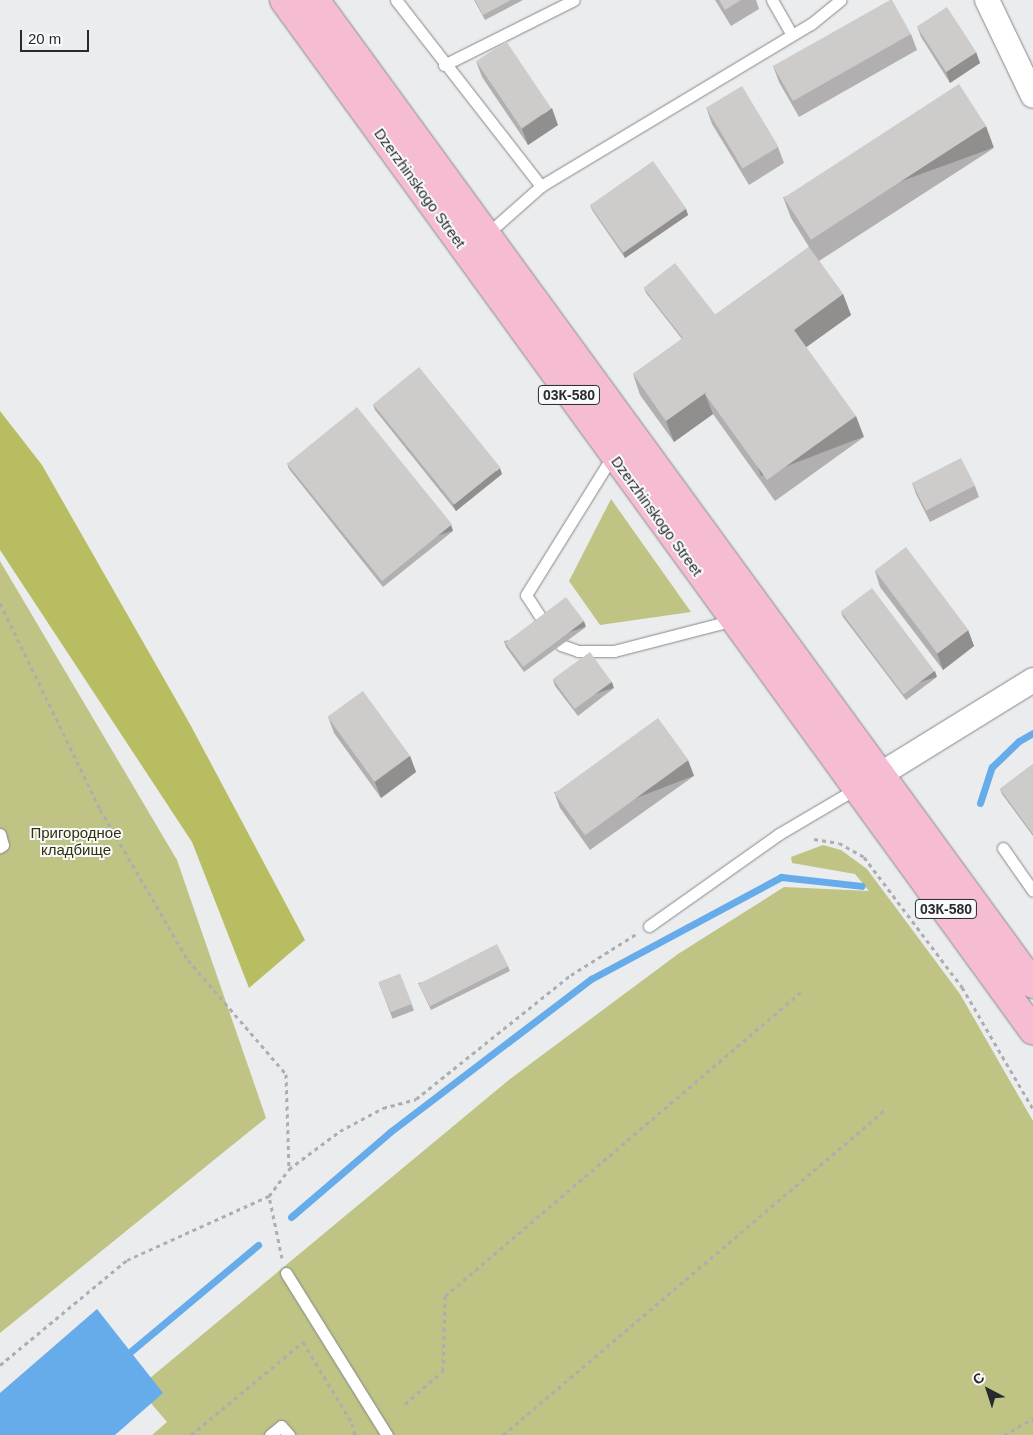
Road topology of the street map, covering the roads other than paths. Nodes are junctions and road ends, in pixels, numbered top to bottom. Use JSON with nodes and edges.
{"nodes":[{"id":1,"x":284,"y":0,"type":"edge"},
{"id":2,"x":315,"y":0,"type":"edge"},
{"id":3,"x":396,"y":0,"type":"edge"},
{"id":4,"x":574,"y":0,"type":"edge"},
{"id":5,"x":772,"y":0,"type":"edge"},
{"id":6,"x":841,"y":0,"type":"edge"},
{"id":7,"x":987,"y":0,"type":"edge"},
{"id":8,"x":792,"y":35,"type":"junction"},
{"id":9,"x":444,"y":65,"type":"junction"},
{"id":10,"x":1033,"y":96,"type":"edge"},
{"id":11,"x":541,"y":186,"type":"junction"},
{"id":12,"x":487,"y":234,"type":"junction"},
{"id":13,"x":613,"y":455,"type":"junction"},
{"id":14,"x":734,"y":620,"type":"junction"},
{"id":15,"x":543,"y":621,"type":"edge"},
{"id":16,"x":561,"y":645,"type":"edge"},
{"id":17,"x":1033,"y":680,"type":"edge"},
{"id":18,"x":870,"y":780,"type":"junction"},
{"id":19,"x":0,"y":834,"type":"edge"},
{"id":20,"x":0,"y":847,"type":"edge"},
{"id":21,"x":1003,"y":848,"type":"dead end"},
{"id":22,"x":1033,"y":892,"type":"edge"},
{"id":23,"x":649,"y":926,"type":"road end"},
{"id":24,"x":1033,"y":984,"type":"edge"},
{"id":25,"x":1033,"y":1030,"type":"edge"},
{"id":26,"x":286,"y":1273,"type":"road end"},
{"id":27,"x":270,"y":1435,"type":"edge"},
{"id":28,"x":289,"y":1435,"type":"edge"},
{"id":29,"x":388,"y":1435,"type":"edge"}],
"edges":[{"from":1,"to":13,"type":"main road","name":"Dzerzhinskogo Street","number":"03К-580"},
{"from":2,"to":12,"type":"main road","name":"Dzerzhinskogo Street","number":"03К-580"},
{"from":3,"to":9,"type":"lane"},
{"from":4,"to":9,"type":"lane"},
{"from":5,"to":8,"type":"lane"},
{"from":6,"to":8,"type":"lane"},
{"from":7,"to":10,"type":"street"},
{"from":8,"to":11,"type":"lane"},
{"from":9,"to":11,"type":"lane"},
{"from":11,"to":12,"type":"lane"},
{"from":12,"to":18,"type":"main road","name":"Dzerzhinskogo Street","number":"03К-580"},
{"from":13,"to":14,"type":"main road","name":"Dzerzhinskogo Street","number":"03К-580"},
{"from":13,"to":15,"type":"lane"},
{"from":14,"to":16,"type":"lane"},
{"from":14,"to":18,"type":"main road","name":"Dzerzhinskogo Street","number":"03К-580"},
{"from":17,"to":18,"type":"street"},
{"from":18,"to":23,"type":"lane"},
{"from":18,"to":24,"type":"main road","name":"Dzerzhinskogo Street","number":"03К-580"},
{"from":18,"to":25,"type":"main road","name":"Dzerzhinskogo Street","number":"03К-580"},
{"from":19,"to":20,"type":"lane"},
{"from":21,"to":22,"type":"lane"},
{"from":26,"to":29,"type":"lane"},
{"from":27,"to":28,"type":"lane"}]}
